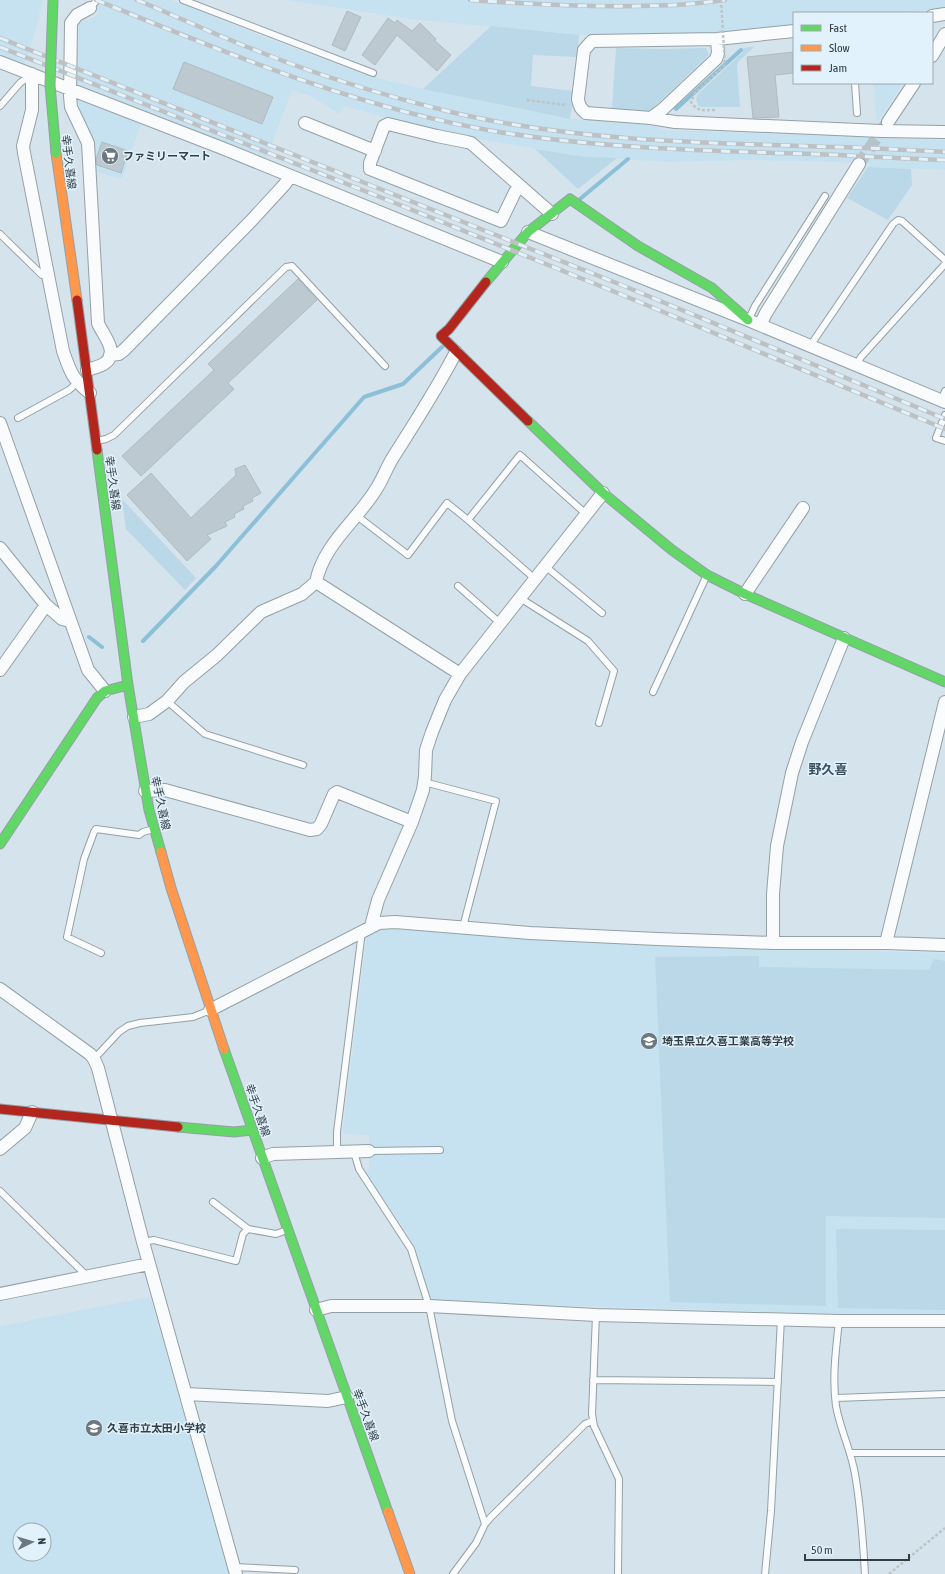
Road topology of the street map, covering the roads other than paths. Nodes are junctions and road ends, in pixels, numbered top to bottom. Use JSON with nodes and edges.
{"nodes":[{"id":1,"x":53,"y":0,"type":"edge"},
{"id":2,"x":183,"y":0,"type":"edge"},
{"id":3,"x":93,"y":4,"type":"edge"},
{"id":4,"x":945,"y":14,"type":"edge"},
{"id":5,"x":933,"y":16,"type":"edge"},
{"id":6,"x":793,"y":31,"type":"edge"},
{"id":7,"x":945,"y":34,"type":"edge"},
{"id":8,"x":716,"y":39,"type":"junction"},
{"id":9,"x":933,"y":54,"type":"edge"},
{"id":10,"x":0,"y":62,"type":"edge"},
{"id":11,"x":373,"y":73,"type":"dead end"},
{"id":12,"x":32,"y":74,"type":"junction"},
{"id":13,"x":855,"y":84,"type":"edge"},
{"id":14,"x":913,"y":84,"type":"edge"},
{"id":15,"x":70,"y":88,"type":"junction"},
{"id":16,"x":0,"y":106,"type":"edge"},
{"id":17,"x":858,"y":113,"type":"dead end"},
{"id":18,"x":651,"y":118,"type":"junction"},
{"id":19,"x":888,"y":122,"type":"tunnel mouth"},
{"id":20,"x":305,"y":123,"type":"dead end"},
{"id":21,"x":945,"y":132,"type":"edge"},
{"id":22,"x":375,"y":151,"type":"junction"},
{"id":23,"x":859,"y":164,"type":"tunnel mouth"},
{"id":24,"x":290,"y":176,"type":"junction"},
{"id":25,"x":520,"y":186,"type":"junction"},
{"id":26,"x":825,"y":196,"type":"dead end"},
{"id":27,"x":552,"y":214,"type":"junction"},
{"id":28,"x":528,"y":232,"type":"junction"},
{"id":29,"x":0,"y":234,"type":"edge"},
{"id":30,"x":945,"y":260,"type":"edge"},
{"id":31,"x":502,"y":262,"type":"junction"},
{"id":32,"x":945,"y":264,"type":"edge"},
{"id":33,"x":49,"y":278,"type":"junction"},
{"id":34,"x":748,"y":320,"type":"junction"},
{"id":35,"x":760,"y":325,"type":"junction"},
{"id":36,"x":810,"y":346,"type":"junction"},
{"id":37,"x":456,"y":352,"type":"junction"},
{"id":38,"x":110,"y":356,"type":"junction"},
{"id":39,"x":856,"y":365,"type":"junction"},
{"id":40,"x":384,"y":366,"type":"dead end"},
{"id":41,"x":87,"y":370,"type":"junction"},
{"id":42,"x":78,"y":383,"type":"junction"},
{"id":43,"x":90,"y":393,"type":"junction"},
{"id":44,"x":944,"y":398,"type":"edge"},
{"id":45,"x":945,"y":415,"type":"edge"},
{"id":46,"x":18,"y":418,"type":"dead end"},
{"id":47,"x":1,"y":427,"type":"edge"},
{"id":48,"x":96,"y":441,"type":"junction"},
{"id":49,"x":945,"y":442,"type":"edge"},
{"id":50,"x":603,"y":493,"type":"junction"},
{"id":51,"x":803,"y":508,"type":"dead end"},
{"id":52,"x":586,"y":514,"type":"junction"},
{"id":53,"x":357,"y":516,"type":"junction"},
{"id":54,"x":468,"y":520,"type":"junction"},
{"id":55,"x":0,"y":548,"type":"edge"},
{"id":56,"x":545,"y":566,"type":"junction"},
{"id":57,"x":707,"y":575,"type":"junction"},
{"id":58,"x":535,"y":579,"type":"junction"},
{"id":59,"x":316,"y":582,"type":"junction"},
{"id":60,"x":458,"y":586,"type":"dead end"},
{"id":61,"x":745,"y":594,"type":"junction"},
{"id":62,"x":520,"y":598,"type":"junction"},
{"id":63,"x":46,"y":605,"type":"junction"},
{"id":64,"x":602,"y":612,"type":"dead end"},
{"id":65,"x":70,"y":621,"type":"junction"},
{"id":66,"x":500,"y":623,"type":"junction"},
{"id":67,"x":844,"y":638,"type":"junction"},
{"id":68,"x":0,"y":670,"type":"edge"},
{"id":69,"x":460,"y":674,"type":"junction"},
{"id":70,"x":945,"y":682,"type":"edge"},
{"id":71,"x":128,"y":685,"type":"junction"},
{"id":72,"x":105,"y":691,"type":"junction"},
{"id":73,"x":653,"y":692,"type":"dead end"},
{"id":74,"x":167,"y":700,"type":"junction"},
{"id":75,"x":945,"y":702,"type":"edge"},
{"id":76,"x":134,"y":717,"type":"junction"},
{"id":77,"x":598,"y":723,"type":"dead end"},
{"id":78,"x":303,"y":765,"type":"dead end"},
{"id":79,"x":424,"y":782,"type":"junction"},
{"id":80,"x":145,"y":791,"type":"junction"},
{"id":81,"x":412,"y":822,"type":"junction"},
{"id":82,"x":154,"y":829,"type":"junction"},
{"id":83,"x":0,"y":844,"type":"edge"},
{"id":84,"x":463,"y":927,"type":"junction"},
{"id":85,"x":366,"y":929,"type":"junction"},
{"id":86,"x":773,"y":943,"type":"junction"},
{"id":87,"x":886,"y":943,"type":"junction"},
{"id":88,"x":945,"y":945,"type":"edge"},
{"id":89,"x":101,"y":953,"type":"dead end"},
{"id":90,"x":0,"y":989,"type":"edge"},
{"id":91,"x":210,"y":1010,"type":"junction"},
{"id":92,"x":94,"y":1059,"type":"junction"},
{"id":93,"x":0,"y":1109,"type":"edge"},
{"id":94,"x":32,"y":1112,"type":"junction"},
{"id":95,"x":111,"y":1120,"type":"junction"},
{"id":96,"x":252,"y":1130,"type":"junction"},
{"id":97,"x":0,"y":1149,"type":"edge"},
{"id":98,"x":440,"y":1150,"type":"dead end"},
{"id":99,"x":369,"y":1151,"type":"joint"},
{"id":100,"x":337,"y":1152,"type":"junction"},
{"id":101,"x":354,"y":1152,"type":"junction"},
{"id":102,"x":262,"y":1158,"type":"junction"},
{"id":103,"x":0,"y":1191,"type":"edge"},
{"id":104,"x":212,"y":1202,"type":"dead end"},
{"id":105,"x":248,"y":1229,"type":"junction"},
{"id":106,"x":287,"y":1230,"type":"junction"},
{"id":107,"x":143,"y":1242,"type":"junction"},
{"id":108,"x":149,"y":1264,"type":"junction"},
{"id":109,"x":88,"y":1277,"type":"junction"},
{"id":110,"x":0,"y":1294,"type":"edge"},
{"id":111,"x":429,"y":1306,"type":"junction"},
{"id":112,"x":316,"y":1310,"type":"junction"},
{"id":113,"x":596,"y":1316,"type":"junction"},
{"id":114,"x":781,"y":1319,"type":"junction"},
{"id":115,"x":839,"y":1321,"type":"junction"},
{"id":116,"x":945,"y":1321,"type":"edge"},
{"id":117,"x":593,"y":1380,"type":"junction"},
{"id":118,"x":778,"y":1382,"type":"junction"},
{"id":119,"x":186,"y":1394,"type":"junction"},
{"id":120,"x":945,"y":1394,"type":"edge"},
{"id":121,"x":347,"y":1397,"type":"junction"},
{"id":122,"x":836,"y":1398,"type":"junction"},
{"id":123,"x":592,"y":1421,"type":"junction"},
{"id":124,"x":851,"y":1453,"type":"junction"},
{"id":125,"x":945,"y":1453,"type":"edge"},
{"id":126,"x":485,"y":1524,"type":"junction"},
{"id":127,"x":295,"y":1570,"type":"dead end"},
{"id":128,"x":235,"y":1571,"type":"edge"},
{"id":129,"x":410,"y":1574,"type":"edge"},
{"id":130,"x":454,"y":1574,"type":"edge"},
{"id":131,"x":618,"y":1574,"type":"edge"},
{"id":132,"x":765,"y":1574,"type":"edge"},
{"id":133,"x":865,"y":1574,"type":"edge"}],
"edges":[{"from":1,"to":41,"type":"main road","name":"幸手久喜線","bridge":true},
{"from":2,"to":11,"type":"lane"},
{"from":3,"to":15,"type":"street"},
{"from":4,"to":5,"type":"street"},
{"from":6,"to":8,"type":"street"},
{"from":7,"to":9,"type":"street"},
{"from":8,"to":18,"type":"street"},
{"from":8,"to":18,"type":"street"},
{"from":10,"to":12,"type":"street"},
{"from":12,"to":15,"type":"street"},
{"from":12,"to":16,"type":"lane"},
{"from":12,"to":33,"type":"street"},
{"from":13,"to":17,"type":"lane"},
{"from":14,"to":19,"type":"street"},
{"from":15,"to":24,"type":"street"},
{"from":15,"to":38,"type":"street"},
{"from":18,"to":21,"type":"street"},
{"from":20,"to":22,"type":"street"},
{"from":22,"to":25,"type":"street"},
{"from":22,"to":25,"type":"street"},
{"from":23,"to":35,"type":"street"},
{"from":24,"to":31,"type":"street"},
{"from":24,"to":38,"type":"street"},
{"from":25,"to":27,"type":"street"},
{"from":26,"to":34,"type":"lane"},
{"from":27,"to":28,"type":"main road"},
{"from":27,"to":34,"type":"main road"},
{"from":28,"to":31,"type":"main road"},
{"from":28,"to":34,"type":"street"},
{"from":29,"to":33,"type":"lane"},
{"from":30,"to":36,"type":"lane"},
{"from":31,"to":37,"type":"main road"},
{"from":32,"to":39,"type":"lane"},
{"from":33,"to":42,"type":"street"},
{"from":34,"to":35,"type":"street"},
{"from":35,"to":36,"type":"street"},
{"from":36,"to":39,"type":"street"},
{"from":37,"to":50,"type":"main road"},
{"from":37,"to":53,"type":"street"},
{"from":38,"to":41,"type":"street"},
{"from":39,"to":44,"type":"street"},
{"from":40,"to":48,"type":"lane"},
{"from":41,"to":43,"type":"main road","name":"幸手久喜線"},
{"from":42,"to":43,"type":"street"},
{"from":42,"to":46,"type":"lane"},
{"from":43,"to":48,"type":"main road","name":"幸手久喜線"},
{"from":45,"to":49,"type":"lane"},
{"from":47,"to":65,"type":"street"},
{"from":48,"to":71,"type":"main road","name":"幸手久喜線"},
{"from":50,"to":52,"type":"street"},
{"from":50,"to":57,"type":"main road"},
{"from":51,"to":61,"type":"street"},
{"from":52,"to":54,"type":"lane"},
{"from":52,"to":56,"type":"street"},
{"from":53,"to":54,"type":"lane"},
{"from":53,"to":59,"type":"street"},
{"from":54,"to":58,"type":"lane"},
{"from":55,"to":63,"type":"street"},
{"from":56,"to":58,"type":"street"},
{"from":56,"to":64,"type":"lane"},
{"from":57,"to":61,"type":"main road"},
{"from":57,"to":73,"type":"lane"},
{"from":58,"to":62,"type":"street"},
{"from":59,"to":69,"type":"street"},
{"from":59,"to":74,"type":"street"},
{"from":60,"to":66,"type":"lane"},
{"from":61,"to":67,"type":"main road"},
{"from":62,"to":66,"type":"street"},
{"from":62,"to":77,"type":"lane"},
{"from":63,"to":65,"type":"street"},
{"from":63,"to":68,"type":"street"},
{"from":65,"to":72,"type":"street"},
{"from":66,"to":69,"type":"street"},
{"from":67,"to":70,"type":"main road"},
{"from":67,"to":86,"type":"street"},
{"from":69,"to":79,"type":"street"},
{"from":71,"to":72,"type":"main road"},
{"from":71,"to":76,"type":"main road","name":"幸手久喜線"},
{"from":72,"to":83,"type":"main road"},
{"from":74,"to":76,"type":"street"},
{"from":74,"to":78,"type":"lane"},
{"from":75,"to":87,"type":"street"},
{"from":76,"to":80,"type":"main road","name":"幸手久喜線"},
{"from":79,"to":81,"type":"street"},
{"from":79,"to":84,"type":"lane"},
{"from":80,"to":81,"type":"street"},
{"from":80,"to":82,"type":"main road","name":"幸手久喜線"},
{"from":81,"to":85,"type":"street"},
{"from":82,"to":89,"type":"lane"},
{"from":82,"to":91,"type":"main road","name":"幸手久喜線"},
{"from":84,"to":85,"type":"street"},
{"from":84,"to":86,"type":"street"},
{"from":85,"to":91,"type":"street"},
{"from":85,"to":100,"type":"lane"},
{"from":86,"to":87,"type":"street"},
{"from":87,"to":88,"type":"street"},
{"from":90,"to":92,"type":"street"},
{"from":91,"to":92,"type":"lane"},
{"from":91,"to":96,"type":"main road","name":"幸手久喜線"},
{"from":92,"to":95,"type":"street"},
{"from":93,"to":94,"type":"main road"},
{"from":94,"to":95,"type":"main road"},
{"from":94,"to":97,"type":"street"},
{"from":95,"to":96,"type":"main road"},
{"from":95,"to":107,"type":"street"},
{"from":96,"to":102,"type":"main road","name":"幸手久喜線"},
{"from":98,"to":99,"type":"lane"},
{"from":99,"to":101,"type":"street"},
{"from":100,"to":101,"type":"street"},
{"from":100,"to":102,"type":"street"},
{"from":101,"to":111,"type":"lane"},
{"from":102,"to":106,"type":"main road","name":"幸手久喜線"},
{"from":103,"to":109,"type":"lane"},
{"from":104,"to":105,"type":"lane"},
{"from":105,"to":106,"type":"lane"},
{"from":105,"to":107,"type":"lane"},
{"from":106,"to":112,"type":"main road","name":"幸手久喜線"},
{"from":107,"to":108,"type":"street"},
{"from":108,"to":109,"type":"street"},
{"from":108,"to":119,"type":"street"},
{"from":109,"to":110,"type":"street"},
{"from":111,"to":112,"type":"street"},
{"from":111,"to":113,"type":"street"},
{"from":111,"to":126,"type":"lane"},
{"from":112,"to":121,"type":"main road","name":"幸手久喜線"},
{"from":113,"to":114,"type":"street"},
{"from":113,"to":117,"type":"lane"},
{"from":114,"to":115,"type":"street"},
{"from":114,"to":118,"type":"lane"},
{"from":115,"to":116,"type":"street"},
{"from":115,"to":122,"type":"lane"},
{"from":117,"to":118,"type":"lane"},
{"from":117,"to":123,"type":"lane"},
{"from":118,"to":132,"type":"lane"},
{"from":119,"to":121,"type":"street"},
{"from":119,"to":128,"type":"street"},
{"from":120,"to":122,"type":"lane"},
{"from":121,"to":129,"type":"main road","name":"幸手久喜線"},
{"from":122,"to":124,"type":"lane"},
{"from":123,"to":126,"type":"lane"},
{"from":123,"to":131,"type":"lane"},
{"from":124,"to":125,"type":"lane"},
{"from":124,"to":133,"type":"lane"},
{"from":126,"to":130,"type":"lane"},
{"from":127,"to":128,"type":"lane"}]}
